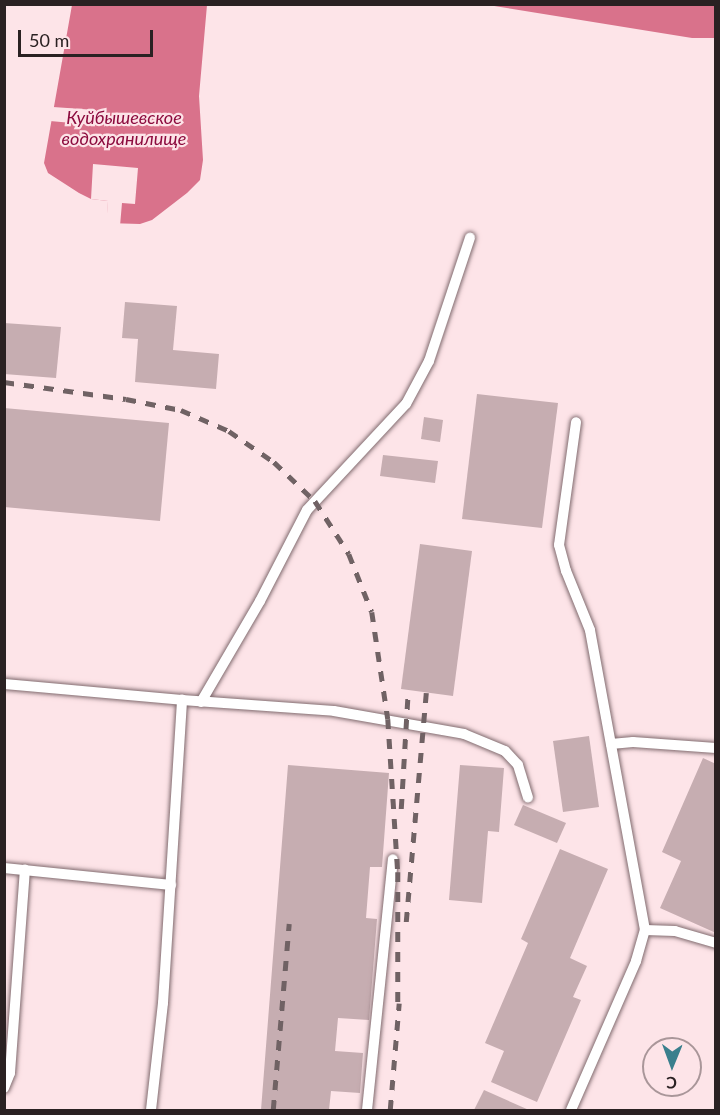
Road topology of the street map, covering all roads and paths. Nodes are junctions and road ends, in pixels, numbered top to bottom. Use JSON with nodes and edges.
{"nodes":[{"id":1,"x":470,"y":238,"type":"dead end"},
{"id":2,"x":576,"y":422,"type":"dead end"},
{"id":3,"x":4,"y":684,"type":"edge"},
{"id":4,"x":182,"y":700,"type":"junction"},
{"id":5,"x":201,"y":702,"type":"junction"},
{"id":6,"x":611,"y":744,"type":"junction"},
{"id":7,"x":716,"y":748,"type":"edge"},
{"id":8,"x":528,"y":797,"type":"dead end"},
{"id":9,"x":393,"y":859,"type":"dead end"},
{"id":10,"x":4,"y":868,"type":"edge"},
{"id":11,"x":25,"y":870,"type":"junction"},
{"id":12,"x":171,"y":885,"type":"junction"},
{"id":13,"x":645,"y":930,"type":"junction"},
{"id":14,"x":716,"y":943,"type":"edge"},
{"id":15,"x":4,"y":1088,"type":"edge"},
{"id":16,"x":151,"y":1110,"type":"edge"},
{"id":17,"x":367,"y":1110,"type":"edge"},
{"id":18,"x":571,"y":1110,"type":"edge"}],
"edges":[{"from":1,"to":5,"type":"lane"},
{"from":2,"to":6,"type":"lane"},
{"from":3,"to":4,"type":"lane"},
{"from":4,"to":5,"type":"lane"},
{"from":4,"to":12,"type":"lane"},
{"from":5,"to":8,"type":"lane"},
{"from":6,"to":7,"type":"lane"},
{"from":6,"to":13,"type":"lane"},
{"from":9,"to":17,"type":"lane"},
{"from":10,"to":11,"type":"lane"},
{"from":11,"to":12,"type":"lane"},
{"from":11,"to":15,"type":"lane"},
{"from":12,"to":16,"type":"lane"},
{"from":13,"to":14,"type":"lane"},
{"from":13,"to":18,"type":"lane"}]}
